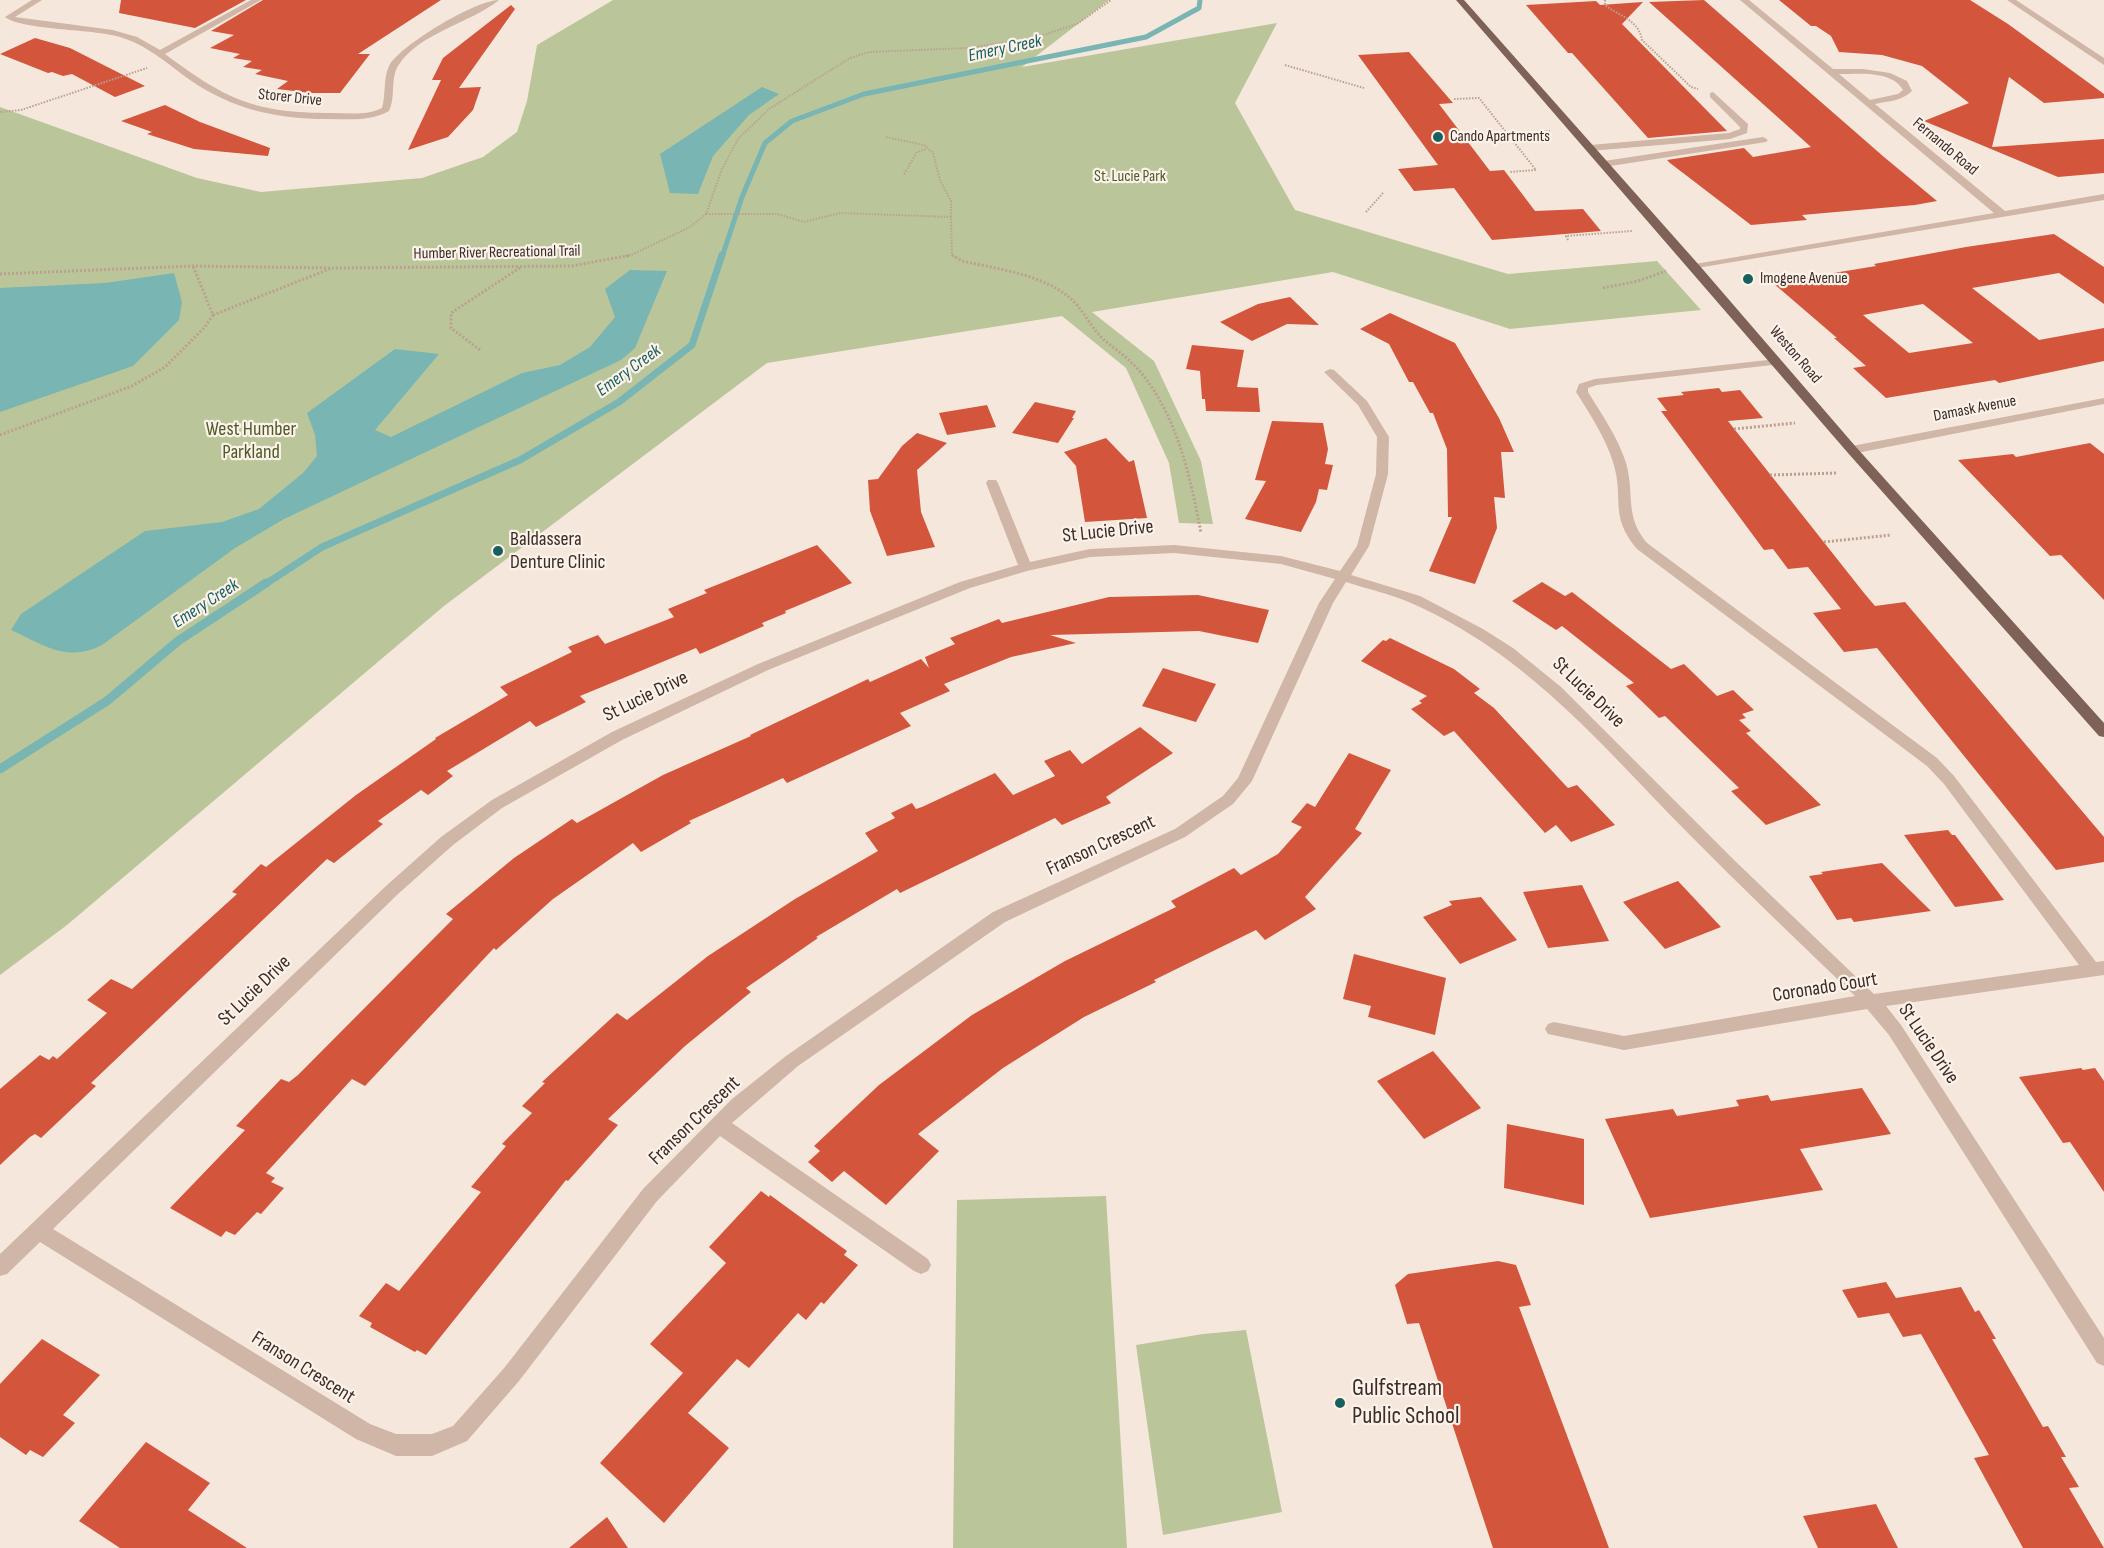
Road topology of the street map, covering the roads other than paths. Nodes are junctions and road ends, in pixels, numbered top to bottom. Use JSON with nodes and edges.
{"nodes":[{"id":1,"x":38,"y":0,"type":"edge"},
{"id":2,"x":257,"y":0,"type":"edge"},
{"id":3,"x":495,"y":0,"type":"edge"},
{"id":4,"x":1460,"y":0,"type":"edge"},
{"id":5,"x":1744,"y":0,"type":"edge"},
{"id":6,"x":2011,"y":0,"type":"edge"},
{"id":7,"x":161,"y":53,"type":"junction"},
{"id":8,"x":2104,"y":62,"type":"edge"},
{"id":9,"x":1832,"y":72,"type":"junction"},
{"id":10,"x":1713,"y":95,"type":"road end"},
{"id":11,"x":1869,"y":103,"type":"junction"},
{"id":12,"x":1763,"y":140,"type":"dead end"},
{"id":13,"x":1590,"y":148,"type":"junction"},
{"id":14,"x":1604,"y":164,"type":"junction"},
{"id":15,"x":2104,"y":197,"type":"edge"},
{"id":16,"x":2002,"y":214,"type":"junction"},
{"id":17,"x":1695,"y":267,"type":"junction"},
{"id":18,"x":1777,"y":362,"type":"junction"},
{"id":19,"x":1330,"y":372,"type":"dead end"},
{"id":20,"x":2104,"y":401,"type":"edge"},
{"id":21,"x":1852,"y":450,"type":"junction"},
{"id":22,"x":992,"y":483,"type":"dead end"},
{"id":23,"x":1025,"y":567,"type":"junction"},
{"id":24,"x":1341,"y":578,"type":"junction"},
{"id":25,"x":2104,"y":732,"type":"edge"},
{"id":26,"x":2098,"y":969,"type":"edge"},
{"id":27,"x":1870,"y":1001,"type":"junction"},
{"id":28,"x":1554,"y":1029,"type":"dead end"},
{"id":29,"x":718,"y":1124,"type":"junction"},
{"id":30,"x":39,"y":1231,"type":"junction"},
{"id":31,"x":921,"y":1265,"type":"dead end"},
{"id":32,"x":0,"y":1267,"type":"edge"},
{"id":33,"x":2104,"y":1356,"type":"edge"}],
"edges":[{"from":1,"to":7,"type":"street","name":"Storer Drive"},
{"from":2,"to":7,"type":"street"},
{"from":3,"to":7,"type":"street","name":"Storer Drive"},
{"from":4,"to":13,"type":"main road","name":"Weston Road"},
{"from":5,"to":9,"type":"street","name":"Fernando Road"},
{"from":6,"to":8,"type":"street"},
{"from":9,"to":11,"type":"street","name":"Fernando Road"},
{"from":9,"to":11,"type":"street","name":"Fernando Road"},
{"from":10,"to":13,"type":"street"},
{"from":11,"to":16,"type":"street","name":"Fernando Road"},
{"from":12,"to":14,"type":"street"},
{"from":13,"to":14,"type":"main road","name":"Weston Road"},
{"from":14,"to":17,"type":"main road","name":"Weston Road"},
{"from":15,"to":16,"type":"street"},
{"from":16,"to":17,"type":"street"},
{"from":17,"to":18,"type":"main road","name":"Weston Road"},
{"from":18,"to":21,"type":"main road","name":"Weston Road"},
{"from":18,"to":26,"type":"street"},
{"from":19,"to":24,"type":"street","name":"Franson Crescent"},
{"from":20,"to":21,"type":"street","name":"Damask Avenue"},
{"from":21,"to":25,"type":"main road","name":"Weston Road"},
{"from":22,"to":23,"type":"street"},
{"from":23,"to":24,"type":"street","name":"St Lucie Drive"},
{"from":23,"to":30,"type":"street","name":"St Lucie Drive"},
{"from":24,"to":27,"type":"street","name":"St Lucie Drive"},
{"from":24,"to":29,"type":"street","name":"Franson Crescent"},
{"from":26,"to":27,"type":"street","name":"Coronado Court"},
{"from":27,"to":28,"type":"street","name":"Coronado Court"},
{"from":27,"to":33,"type":"street","name":"St Lucie Drive"},
{"from":29,"to":30,"type":"street","name":"Franson Crescent"},
{"from":29,"to":31,"type":"street"},
{"from":30,"to":32,"type":"street","name":"St Lucie Drive"}]}
